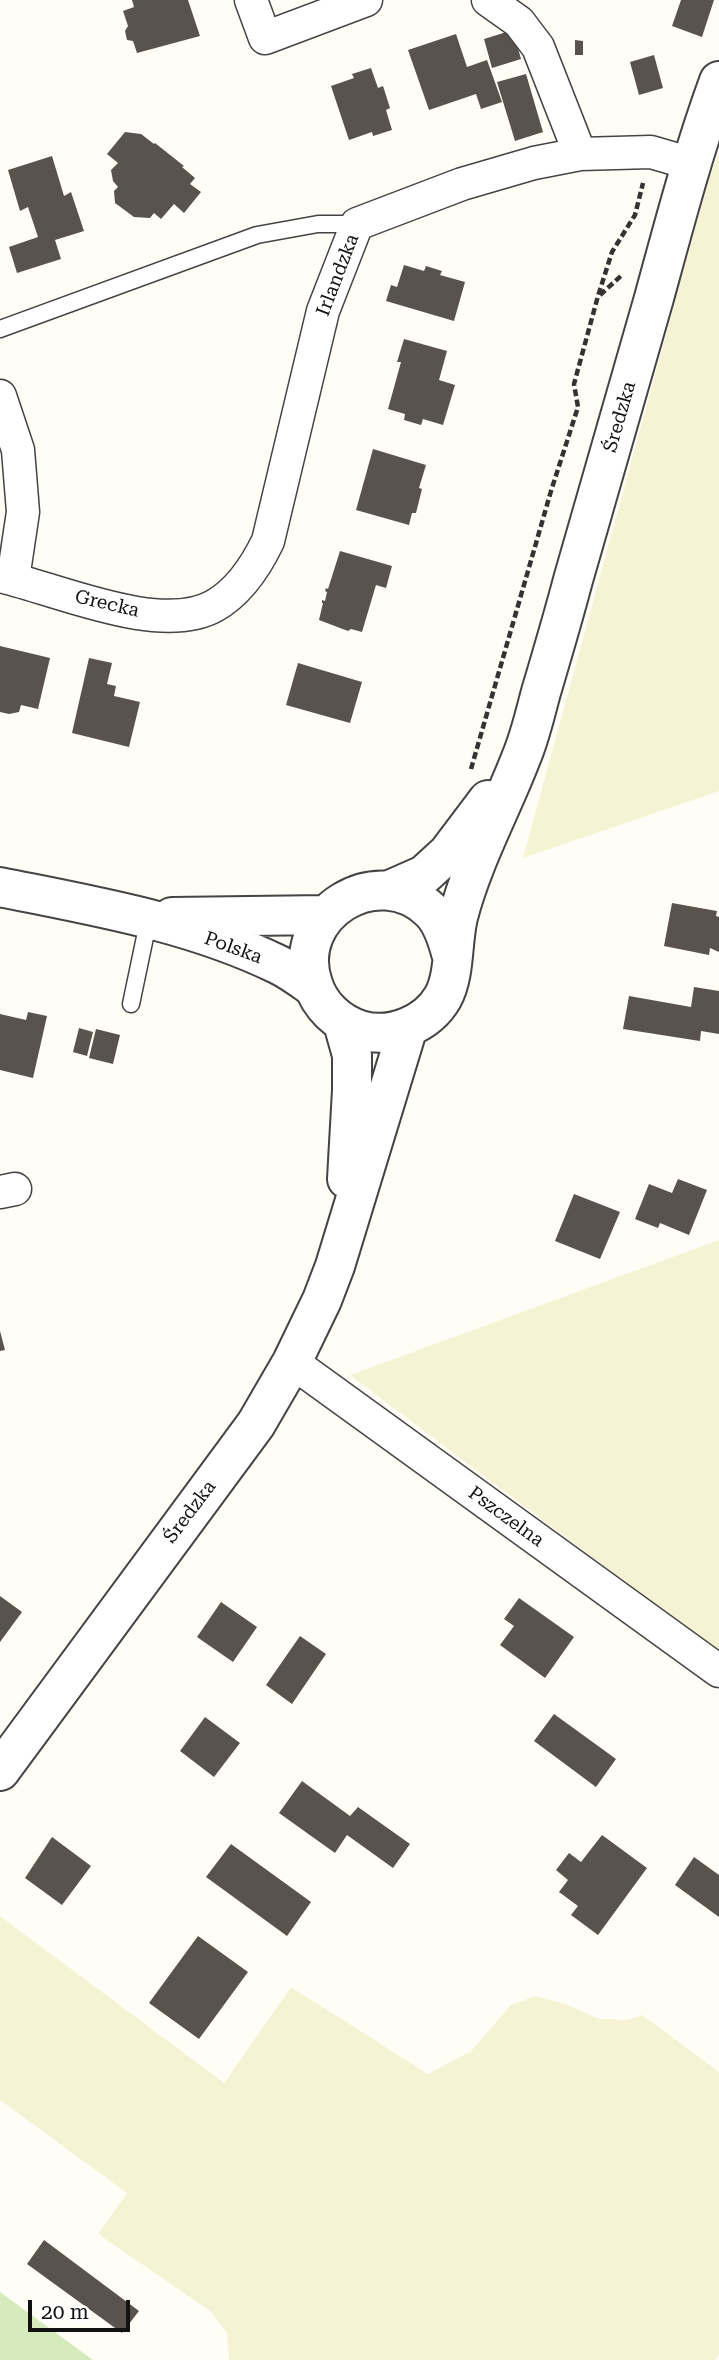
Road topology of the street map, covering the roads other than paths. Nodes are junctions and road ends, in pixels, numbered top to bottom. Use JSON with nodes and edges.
{"nodes":[{"id":1,"x":251,"y":0,"type":"edge"},
{"id":2,"x":366,"y":0,"type":"edge"},
{"id":3,"x":488,"y":0,"type":"edge"},
{"id":4,"x":719,"y":81,"type":"edge"},
{"id":5,"x":580,"y":154,"type":"junction"},
{"id":6,"x":692,"y":164,"type":"junction"},
{"id":7,"x":357,"y":223,"type":"junction"},
{"id":8,"x":0,"y":329,"type":"edge"},
{"id":9,"x":0,"y":396,"type":"edge"},
{"id":10,"x":6,"y":577,"type":"edge"},
{"id":11,"x":214,"y":606,"type":"joint"},
{"id":12,"x":523,"y":754,"type":"junction"},
{"id":13,"x":0,"y":887,"type":"edge"},
{"id":14,"x":390,"y":890,"type":"junction"},
{"id":15,"x":326,"y":915,"type":"junction"},
{"id":16,"x":149,"y":918,"type":"junction"},
{"id":17,"x":451,"y":953,"type":"junction"},
{"id":18,"x":313,"y":987,"type":"junction"},
{"id":19,"x":131,"y":1004,"type":"dead end"},
{"id":20,"x":343,"y":1023,"type":"junction"},
{"id":21,"x":408,"y":1027,"type":"junction"},
{"id":22,"x":344,"y":1233,"type":"junction"},
{"id":23,"x":292,"y":1362,"type":"junction"},
{"id":24,"x":719,"y":1671,"type":"edge"},
{"id":25,"x":0,"y":1771,"type":"edge"}],
"edges":[{"from":1,"to":2,"type":"street"},
{"from":3,"to":5,"type":"street"},
{"from":4,"to":6,"type":"street","name":"Średzka"},
{"from":5,"to":6,"type":"street","name":"Irlandzka"},
{"from":5,"to":7,"type":"street","name":"Irlandzka"},
{"from":6,"to":12,"type":"street","name":"Średzka"},
{"from":7,"to":8,"type":"lane"},
{"from":7,"to":11,"type":"street","name":"Irlandzka"},
{"from":9,"to":10,"type":"street"},
{"from":10,"to":11,"type":"street","name":"Grecka"},
{"from":12,"to":14,"type":"street","name":"Średzka"},
{"from":12,"to":17,"type":"street","name":"Średzka"},
{"from":13,"to":16,"type":"street","name":"Polska"},
{"from":14,"to":15,"type":"street"},
{"from":14,"to":17,"type":"street"},
{"from":15,"to":16,"type":"street","name":"Polska"},
{"from":15,"to":18,"type":"street"},
{"from":16,"to":18,"type":"street","name":"Polska"},
{"from":16,"to":19,"type":"lane"},
{"from":17,"to":21,"type":"street"},
{"from":18,"to":20,"type":"street"},
{"from":20,"to":21,"type":"street"},
{"from":20,"to":22,"type":"street","name":"Średzka"},
{"from":21,"to":22,"type":"street","name":"Średzka"},
{"from":22,"to":23,"type":"street","name":"Średzka"},
{"from":23,"to":24,"type":"street","name":"Pszczelna"},
{"from":23,"to":25,"type":"street","name":"Średzka"}]}
